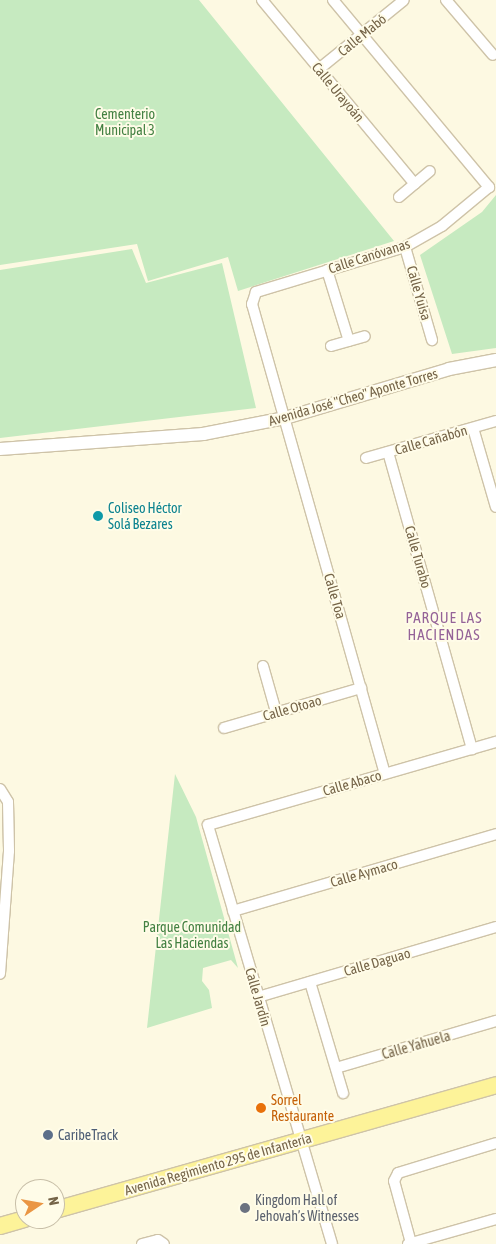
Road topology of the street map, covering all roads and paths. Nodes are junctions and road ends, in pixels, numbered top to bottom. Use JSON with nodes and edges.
{"nodes":[{"id":1,"x":262,"y":0,"type":"edge"},
{"id":2,"x":333,"y":0,"type":"edge"},
{"id":3,"x":404,"y":0,"type":"edge"},
{"id":4,"x":446,"y":0,"type":"edge"},
{"id":5,"x":362,"y":36,"type":"junction"},
{"id":6,"x":494,"y":55,"type":"dead end"},
{"id":7,"x":319,"y":69,"type":"junction"},
{"id":8,"x":430,"y":171,"type":"dead end"},
{"id":9,"x":415,"y":184,"type":"junction"},
{"id":10,"x":400,"y":197,"type":"dead end"},
{"id":11,"x":405,"y":247,"type":"junction"},
{"id":12,"x":327,"y":270,"type":"junction"},
{"id":13,"x":365,"y":336,"type":"dead end"},
{"id":14,"x":432,"y":340,"type":"dead end"},
{"id":15,"x":349,"y":341,"type":"junction"},
{"id":16,"x":332,"y":346,"type":"dead end"},
{"id":17,"x":496,"y":360,"type":"edge"},
{"id":18,"x":285,"y":418,"type":"junction"},
{"id":19,"x":496,"y":421,"type":"edge"},
{"id":20,"x":473,"y":428,"type":"junction"},
{"id":21,"x":0,"y":449,"type":"edge"},
{"id":22,"x":388,"y":452,"type":"junction"},
{"id":23,"x":366,"y":458,"type":"dead end"},
{"id":24,"x":496,"y":507,"type":"edge"},
{"id":25,"x":263,"y":666,"type":"dead end"},
{"id":26,"x":361,"y":688,"type":"junction"},
{"id":27,"x":276,"y":712,"type":"junction"},
{"id":28,"x":224,"y":728,"type":"dead end"},
{"id":29,"x":496,"y":742,"type":"edge"},
{"id":30,"x":472,"y":749,"type":"junction"},
{"id":31,"x":385,"y":774,"type":"junction"},
{"id":32,"x":0,"y":789,"type":"edge"},
{"id":33,"x":208,"y":825,"type":"joint"},
{"id":34,"x":496,"y":834,"type":"edge"},
{"id":35,"x":233,"y":911,"type":"junction"},
{"id":36,"x":496,"y":927,"type":"edge"},
{"id":37,"x":0,"y":974,"type":"edge"},
{"id":38,"x":310,"y":982,"type":"junction"},
{"id":39,"x":258,"y":997,"type":"junction"},
{"id":40,"x":496,"y":1021,"type":"edge"},
{"id":41,"x":336,"y":1068,"type":"junction"},
{"id":42,"x":496,"y":1085,"type":"edge"},
{"id":43,"x":343,"y":1093,"type":"dead end"},
{"id":44,"x":300,"y":1140,"type":"junction"},
{"id":45,"x":496,"y":1143,"type":"edge"},
{"id":46,"x":65,"y":1207,"type":"edge"},
{"id":47,"x":496,"y":1220,"type":"edge"},
{"id":48,"x":15,"y":1222,"type":"edge"},
{"id":49,"x":0,"y":1226,"type":"edge"},
{"id":50,"x":142,"y":1244,"type":"edge"},
{"id":51,"x":164,"y":1244,"type":"edge"},
{"id":52,"x":332,"y":1244,"type":"edge"},
{"id":53,"x":409,"y":1244,"type":"edge"}],
"edges":[{"from":1,"to":7,"type":"street","name":"Calle Urayoán"},
{"from":2,"to":5,"type":"street"},
{"from":3,"to":5,"type":"street","name":"Calle Mabó"},
{"from":4,"to":6,"type":"street"},
{"from":5,"to":7,"type":"street","name":"Calle Mabó"},
{"from":5,"to":11,"type":"street","name":"Calle Canóvanas"},
{"from":7,"to":9,"type":"street","name":"Calle Urayoán"},
{"from":8,"to":9,"type":"street"},
{"from":9,"to":10,"type":"street"},
{"from":11,"to":12,"type":"street","name":"Calle Canóvanas"},
{"from":11,"to":14,"type":"street","name":"Calle Yuisa"},
{"from":12,"to":15,"type":"street"},
{"from":12,"to":18,"type":"street","name":"Calle Canóvanas"},
{"from":13,"to":15,"type":"street"},
{"from":15,"to":16,"type":"street"},
{"from":17,"to":18,"type":"street","name":"Avenida José \"Cheo\" Aponte Torres"},
{"from":18,"to":21,"type":"street","name":"Avenida José \"Cheo\" Aponte Torres"},
{"from":18,"to":26,"type":"street","name":"Calle Toa"},
{"from":19,"to":20,"type":"street","name":"Calle Cañabón"},
{"from":20,"to":22,"type":"street","name":"Calle Cañabón"},
{"from":20,"to":24,"type":"street"},
{"from":22,"to":23,"type":"street","name":"Calle Cañabón"},
{"from":22,"to":30,"type":"street","name":"Calle Turabo"},
{"from":25,"to":27,"type":"street"},
{"from":26,"to":27,"type":"street","name":"Calle Otoao"},
{"from":26,"to":31,"type":"street","name":"Calle Toa"},
{"from":27,"to":28,"type":"street","name":"Calle Otoao"},
{"from":29,"to":30,"type":"street","name":"Calle Abaco"},
{"from":30,"to":31,"type":"street","name":"Calle Abaco"},
{"from":31,"to":33,"type":"street","name":"Calle Abaco"},
{"from":32,"to":37,"type":"street"},
{"from":33,"to":35,"type":"street","name":"Calle Jardín"},
{"from":34,"to":35,"type":"street","name":"Calle Aymaco"},
{"from":35,"to":39,"type":"street","name":"Calle Jardín"},
{"from":36,"to":38,"type":"street","name":"Calle Daguao"},
{"from":38,"to":39,"type":"street","name":"Calle Daguao"},
{"from":38,"to":41,"type":"street"},
{"from":39,"to":44,"type":"street","name":"Calle Jardín"},
{"from":40,"to":41,"type":"street","name":"Calle Yahuela"},
{"from":41,"to":43,"type":"street"},
{"from":42,"to":44,"type":"main road","name":"Avenida Regimiento 295 de Infantería"},
{"from":44,"to":46,"type":"main road","name":"Avenida Regimiento 295 de Infantería"},
{"from":44,"to":52,"type":"street","name":"Calle Jardín"},
{"from":45,"to":53,"type":"street"},
{"from":47,"to":53,"type":"street"},
{"from":48,"to":49,"type":"main road"},
{"from":50,"to":51,"type":"street"}]}
